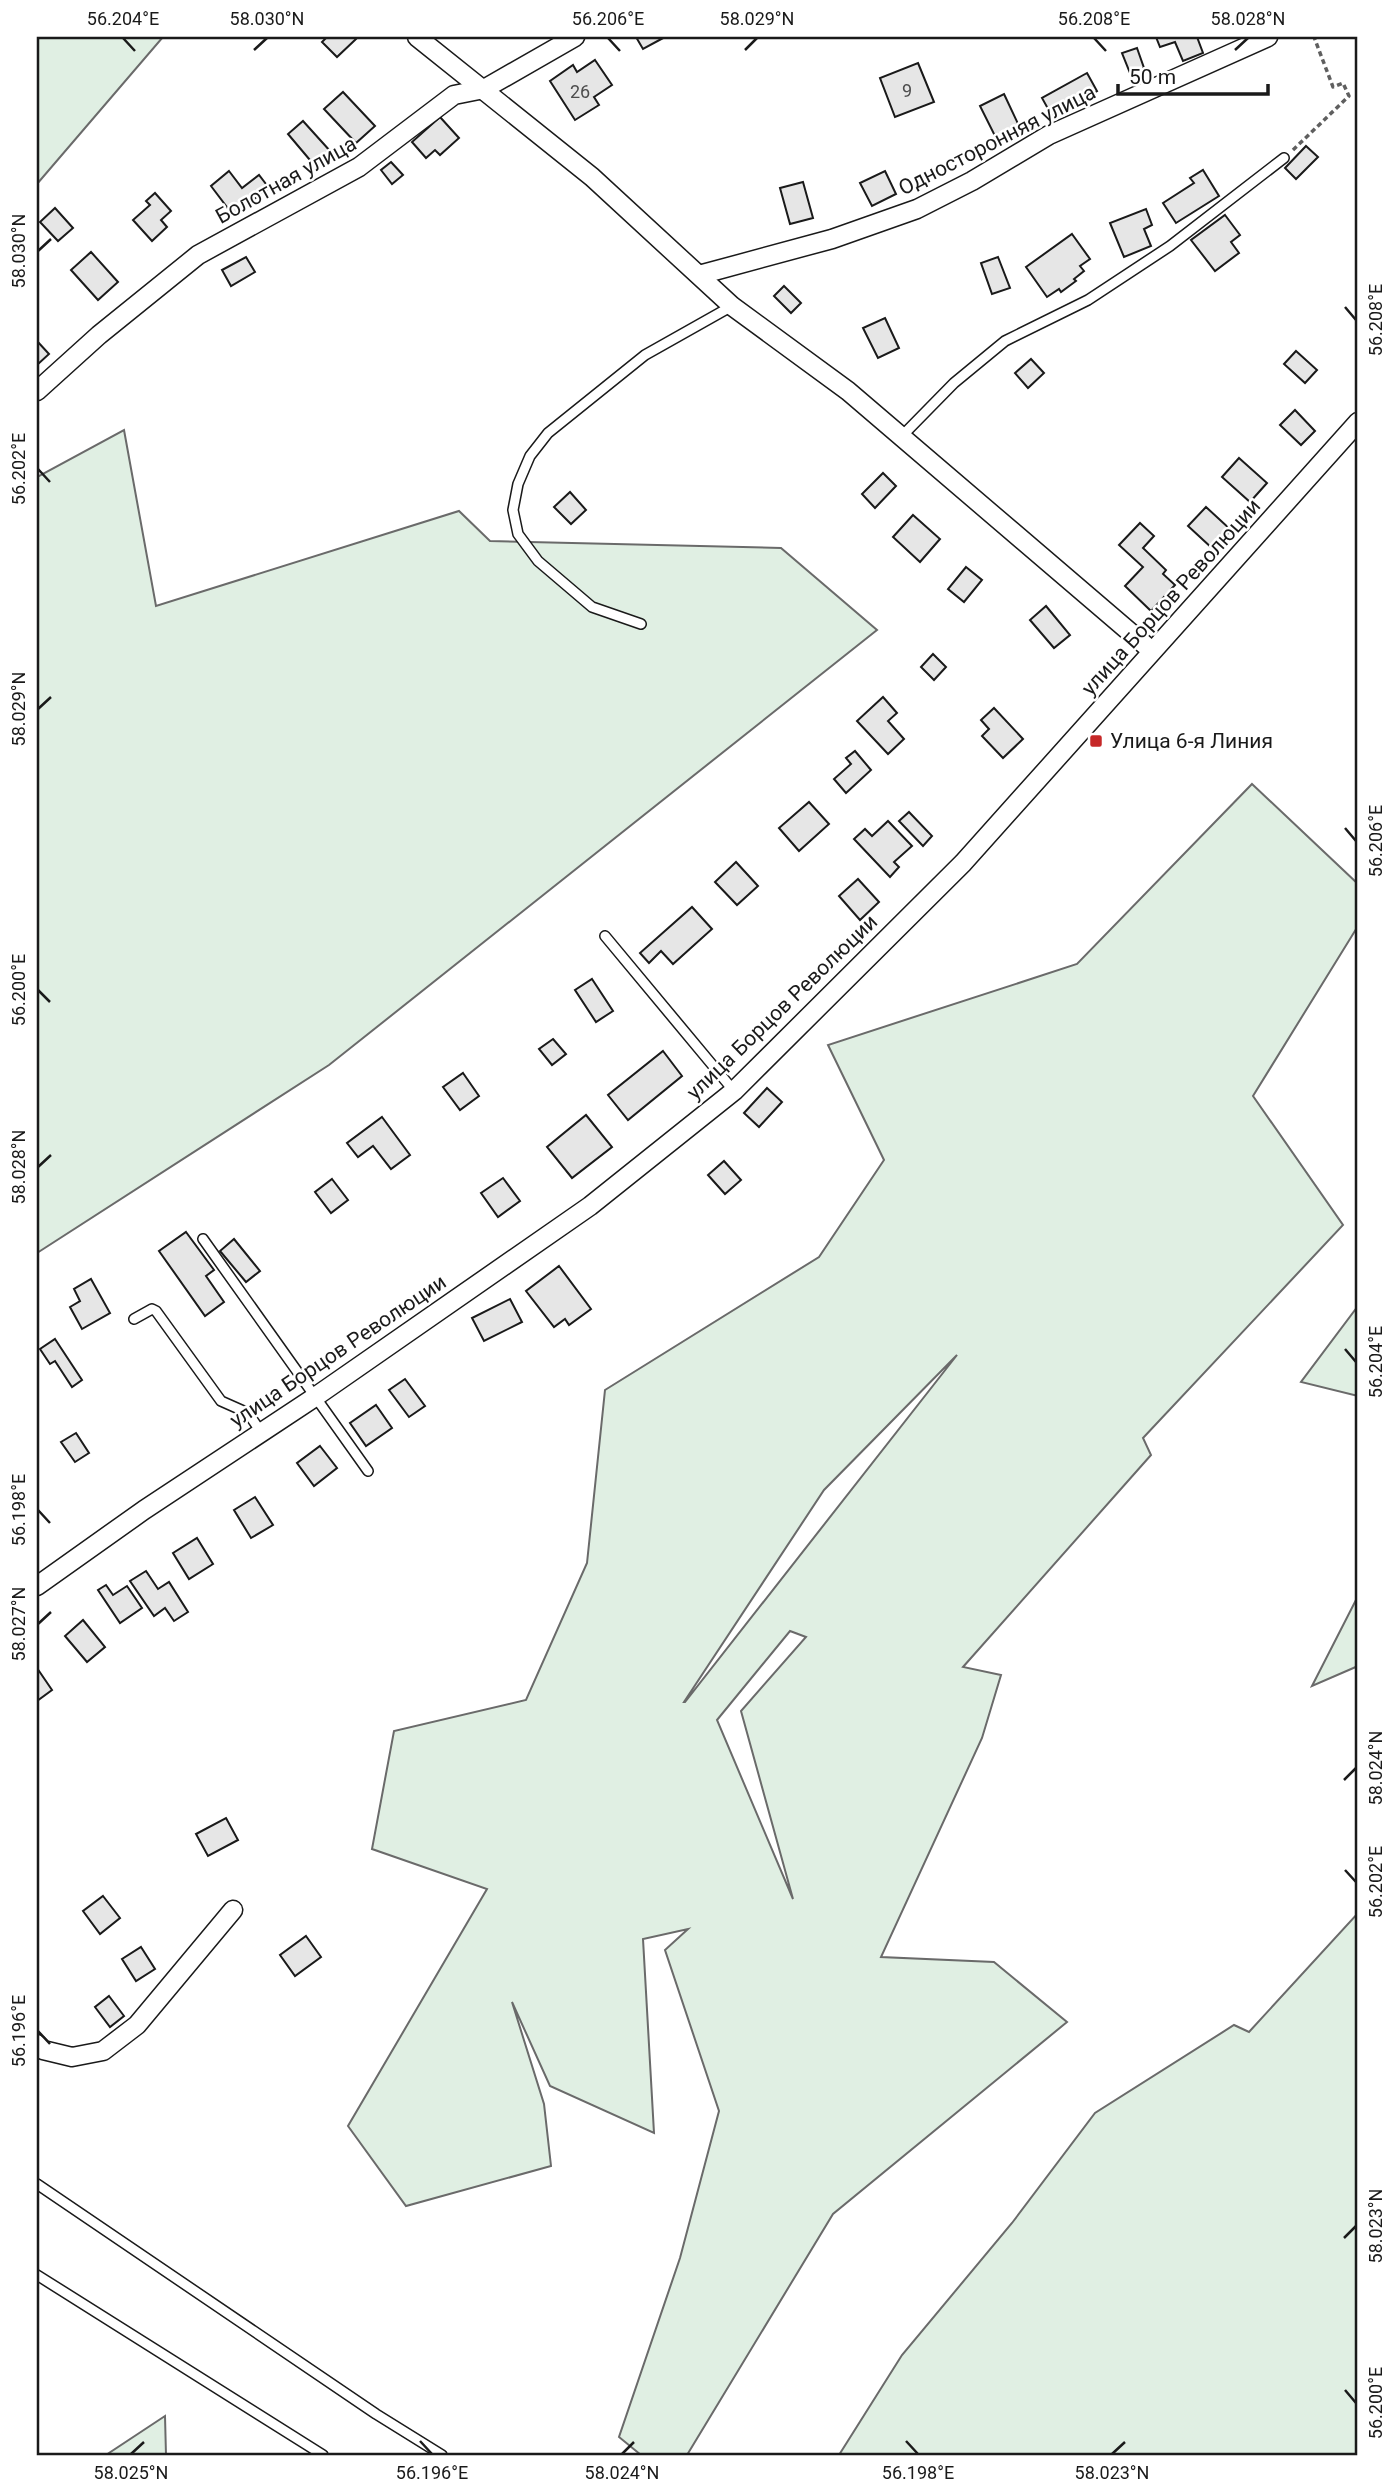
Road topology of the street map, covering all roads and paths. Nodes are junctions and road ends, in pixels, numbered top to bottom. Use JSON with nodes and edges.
{"nodes":[{"id":1,"x":416,"y":37,"type":"edge"},
{"id":2,"x":575,"y":37,"type":"edge"},
{"id":3,"x":1268,"y":37,"type":"edge"},
{"id":4,"x":1314,"y":37,"type":"edge"},
{"id":5,"x":484,"y":89,"type":"junction"},
{"id":6,"x":1284,"y":158,"type":"joint"},
{"id":7,"x":699,"y":275,"type":"junction"},
{"id":8,"x":732,"y":306,"type":"junction"},
{"id":9,"x":37,"y":391,"type":"edge"},
{"id":10,"x":1358,"y":422,"type":"edge"},
{"id":11,"x":901,"y":437,"type":"junction"},
{"id":12,"x":642,"y":624,"type":"dead end"},
{"id":13,"x":1152,"y":651,"type":"junction"},
{"id":14,"x":605,"y":936,"type":"dead end"},
{"id":15,"x":733,"y":1091,"type":"junction"},
{"id":16,"x":203,"y":1239,"type":"dead end"},
{"id":17,"x":134,"y":1319,"type":"dead end"},
{"id":18,"x":315,"y":1397,"type":"junction"},
{"id":19,"x":261,"y":1432,"type":"junction"},
{"id":20,"x":368,"y":1471,"type":"dead end"},
{"id":21,"x":37,"y":1586,"type":"edge"},
{"id":22,"x":233,"y":1910,"type":"dead end"},
{"id":23,"x":37,"y":2044,"type":"edge"},
{"id":24,"x":37,"y":2184,"type":"edge"},
{"id":25,"x":37,"y":2275,"type":"edge"},
{"id":26,"x":323,"y":2455,"type":"edge"},
{"id":27,"x":442,"y":2455,"type":"edge"}],
"edges":[{"from":1,"to":5,"type":"street"},
{"from":2,"to":5,"type":"street","name":"Болотная улица"},
{"from":3,"to":7,"type":"street","name":"Односторонняя улица"},
{"from":4,"to":6,"type":"path"},
{"from":5,"to":7,"type":"street"},
{"from":5,"to":9,"type":"street","name":"Болотная улица"},
{"from":6,"to":11,"type":"lane"},
{"from":7,"to":8,"type":"street"},
{"from":8,"to":11,"type":"street"},
{"from":8,"to":12,"type":"lane"},
{"from":10,"to":13,"type":"street","name":"улица Борцов Революции"},
{"from":11,"to":13,"type":"street"},
{"from":13,"to":15,"type":"street","name":"улица Борцов Революции"},
{"from":14,"to":15,"type":"lane"},
{"from":15,"to":18,"type":"street","name":"улица Борцов Революции"},
{"from":16,"to":18,"type":"lane"},
{"from":17,"to":19,"type":"lane"},
{"from":18,"to":19,"type":"street","name":"улица Борцов Революции"},
{"from":18,"to":20,"type":"lane"},
{"from":19,"to":21,"type":"street","name":"улица Борцов Революции"},
{"from":22,"to":23,"type":"street"},
{"from":24,"to":27,"type":"lane"},
{"from":25,"to":26,"type":"lane"}]}
